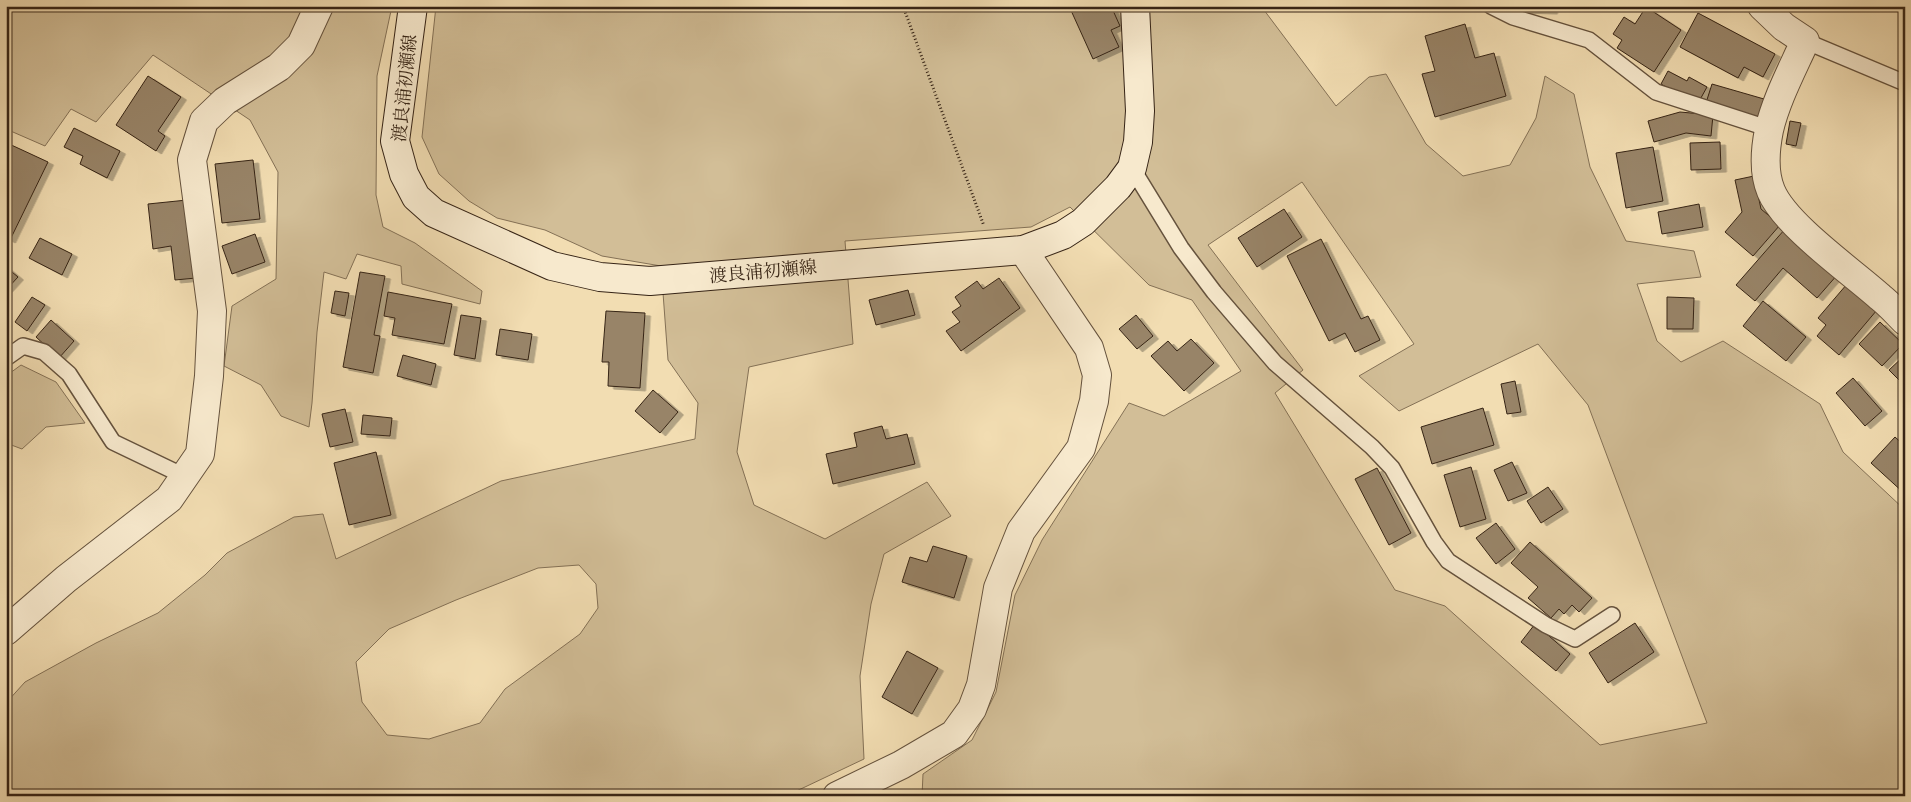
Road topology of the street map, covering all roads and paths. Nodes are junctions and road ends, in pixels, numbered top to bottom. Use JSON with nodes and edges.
{"nodes":[{"id":1,"x":318,"y":6,"type":"edge"},
{"id":2,"x":413,"y":6,"type":"edge"},
{"id":3,"x":904,"y":6,"type":"edge"},
{"id":4,"x":1135,"y":6,"type":"edge"},
{"id":5,"x":1491,"y":6,"type":"edge"},
{"id":6,"x":1762,"y":6,"type":"edge"},
{"id":7,"x":1805,"y":41,"type":"junction"},
{"id":8,"x":1905,"y":83,"type":"edge"},
{"id":9,"x":1770,"y":129,"type":"junction"},
{"id":10,"x":1132,"y":168,"type":"junction"},
{"id":11,"x":1023,"y":250,"type":"junction"},
{"id":12,"x":995,"y":252,"type":"junction"},
{"id":13,"x":1905,"y":321,"type":"edge"},
{"id":14,"x":6,"y":358,"type":"edge"},
{"id":15,"x":186,"y":477,"type":"junction"},
{"id":16,"x":1612,"y":615,"type":"dead end"},
{"id":17,"x":6,"y":631,"type":"edge"},
{"id":18,"x":837,"y":796,"type":"edge"}],
"edges":[{"from":1,"to":15,"type":"street"},
{"from":2,"to":12,"type":"street","name":"渡良浦初瀬線"},
{"from":3,"to":12,"type":"path"},
{"from":4,"to":10,"type":"street","name":"渡良浦初瀬線"},
{"from":5,"to":9,"type":"lane"},
{"from":6,"to":7,"type":"street"},
{"from":7,"to":8,"type":"lane"},
{"from":7,"to":9,"type":"street"},
{"from":9,"to":13,"type":"street"},
{"from":10,"to":11,"type":"street","name":"渡良浦初瀬線"},
{"from":10,"to":16,"type":"lane"},
{"from":11,"to":12,"type":"street","name":"渡良浦初瀬線"},
{"from":11,"to":18,"type":"street"},
{"from":14,"to":15,"type":"lane"},
{"from":15,"to":17,"type":"street"}]}
